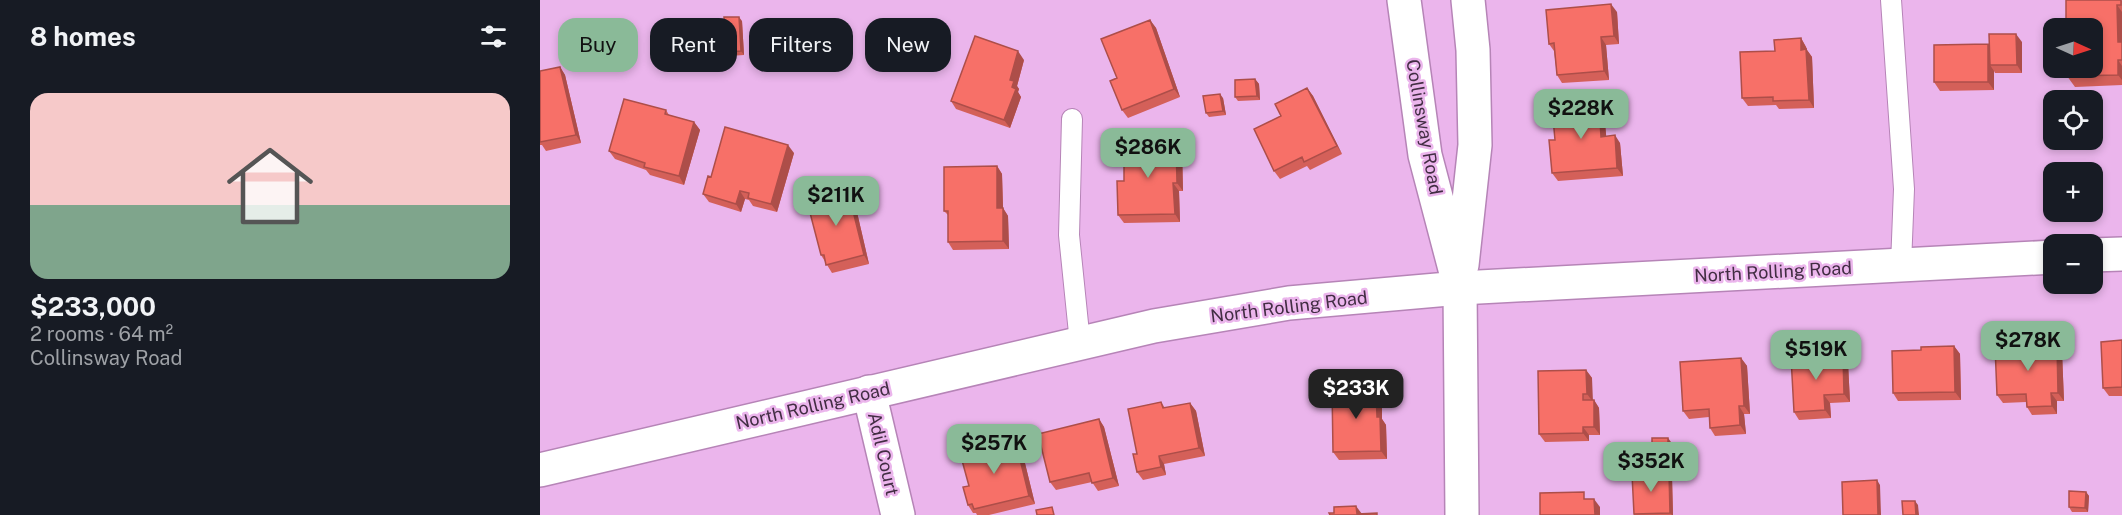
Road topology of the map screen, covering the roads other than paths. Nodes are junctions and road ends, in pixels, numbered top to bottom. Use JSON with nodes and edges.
{"nodes":[{"id":1,"x":1404,"y":0,"type":"edge"},
{"id":2,"x":1468,"y":0,"type":"edge"},
{"id":3,"x":1891,"y":0,"type":"edge"},
{"id":4,"x":1072,"y":119,"type":"dead end"},
{"id":5,"x":2122,"y":254,"type":"edge"},
{"id":6,"x":2103,"y":255,"type":"edge"},
{"id":7,"x":2043,"y":259,"type":"edge"},
{"id":8,"x":1901,"y":265,"type":"junction"},
{"id":9,"x":1460,"y":288,"type":"junction"},
{"id":10,"x":1080,"y":343,"type":"junction"},
{"id":11,"x":869,"y":392,"type":"junction"},
{"id":12,"x":540,"y":470,"type":"edge"},
{"id":13,"x":898,"y":515,"type":"edge"},
{"id":14,"x":1462,"y":515,"type":"edge"}],
"edges":[{"from":1,"to":9,"type":"main road","name":"Collinsway Road"},
{"from":2,"to":9,"type":"main road","name":"Collinsway Road"},
{"from":3,"to":8,"type":"lane"},
{"from":4,"to":10,"type":"lane"},
{"from":5,"to":6,"type":"main road"},
{"from":7,"to":8,"type":"main road","name":"North Rolling Road"},
{"from":8,"to":9,"type":"main road","name":"North Rolling Road"},
{"from":9,"to":10,"type":"main road","name":"North Rolling Road"},
{"from":9,"to":14,"type":"main road","name":"Collinsway Road"},
{"from":10,"to":11,"type":"main road","name":"North Rolling Road"},
{"from":11,"to":12,"type":"main road","name":"North Rolling Road"},
{"from":11,"to":13,"type":"main road","name":"Adil Court"}]}
